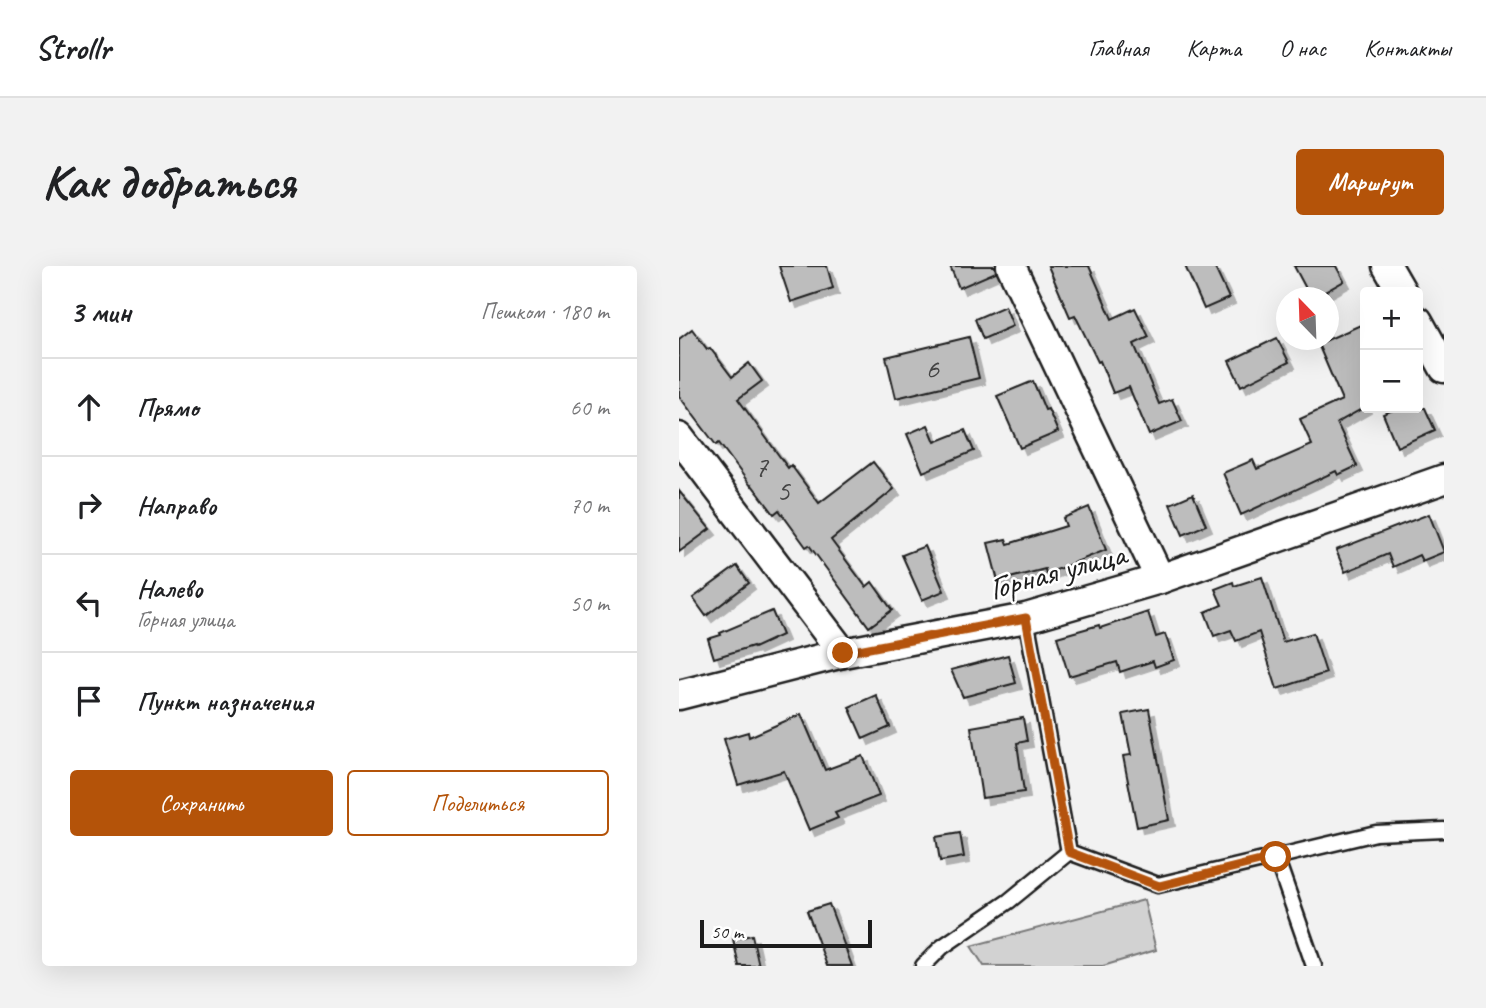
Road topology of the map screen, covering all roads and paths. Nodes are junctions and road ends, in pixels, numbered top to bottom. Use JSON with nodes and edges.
{"nodes":[{"id":1,"x":1011,"y":266,"type":"edge"},
{"id":2,"x":1387,"y":266,"type":"edge"},
{"id":3,"x":1399,"y":287,"type":"edge"},
{"id":4,"x":1423,"y":330,"type":"edge"},
{"id":5,"x":1444,"y":368,"type":"edge"},
{"id":6,"x":679,"y":437,"type":"edge"},
{"id":7,"x":1444,"y":480,"type":"edge"},
{"id":8,"x":1160,"y":579,"type":"junction"},
{"id":9,"x":1026,"y":618,"type":"junction"},
{"id":10,"x":843,"y":653,"type":"junction"},
{"id":11,"x":679,"y":695,"type":"edge"},
{"id":12,"x":1444,"y":830,"type":"edge"},
{"id":13,"x":1069,"y":852,"type":"junction"},
{"id":14,"x":1276,"y":857,"type":"junction"},
{"id":15,"x":923,"y":966,"type":"edge"},
{"id":16,"x":1314,"y":966,"type":"edge"}],
"edges":[{"from":1,"to":8,"type":"street"},
{"from":2,"to":3,"type":"street"},
{"from":4,"to":5,"type":"street"},
{"from":6,"to":10,"type":"street"},
{"from":7,"to":8,"type":"street","name":"Горная улица"},
{"from":8,"to":9,"type":"street","name":"Горная улица"},
{"from":9,"to":10,"type":"street","name":"Горная улица"},
{"from":9,"to":13,"type":"lane"},
{"from":10,"to":11,"type":"street","name":"Горная улица"},
{"from":12,"to":14,"type":"lane"},
{"from":13,"to":14,"type":"lane"},
{"from":13,"to":15,"type":"lane"},
{"from":14,"to":16,"type":"lane"}]}
